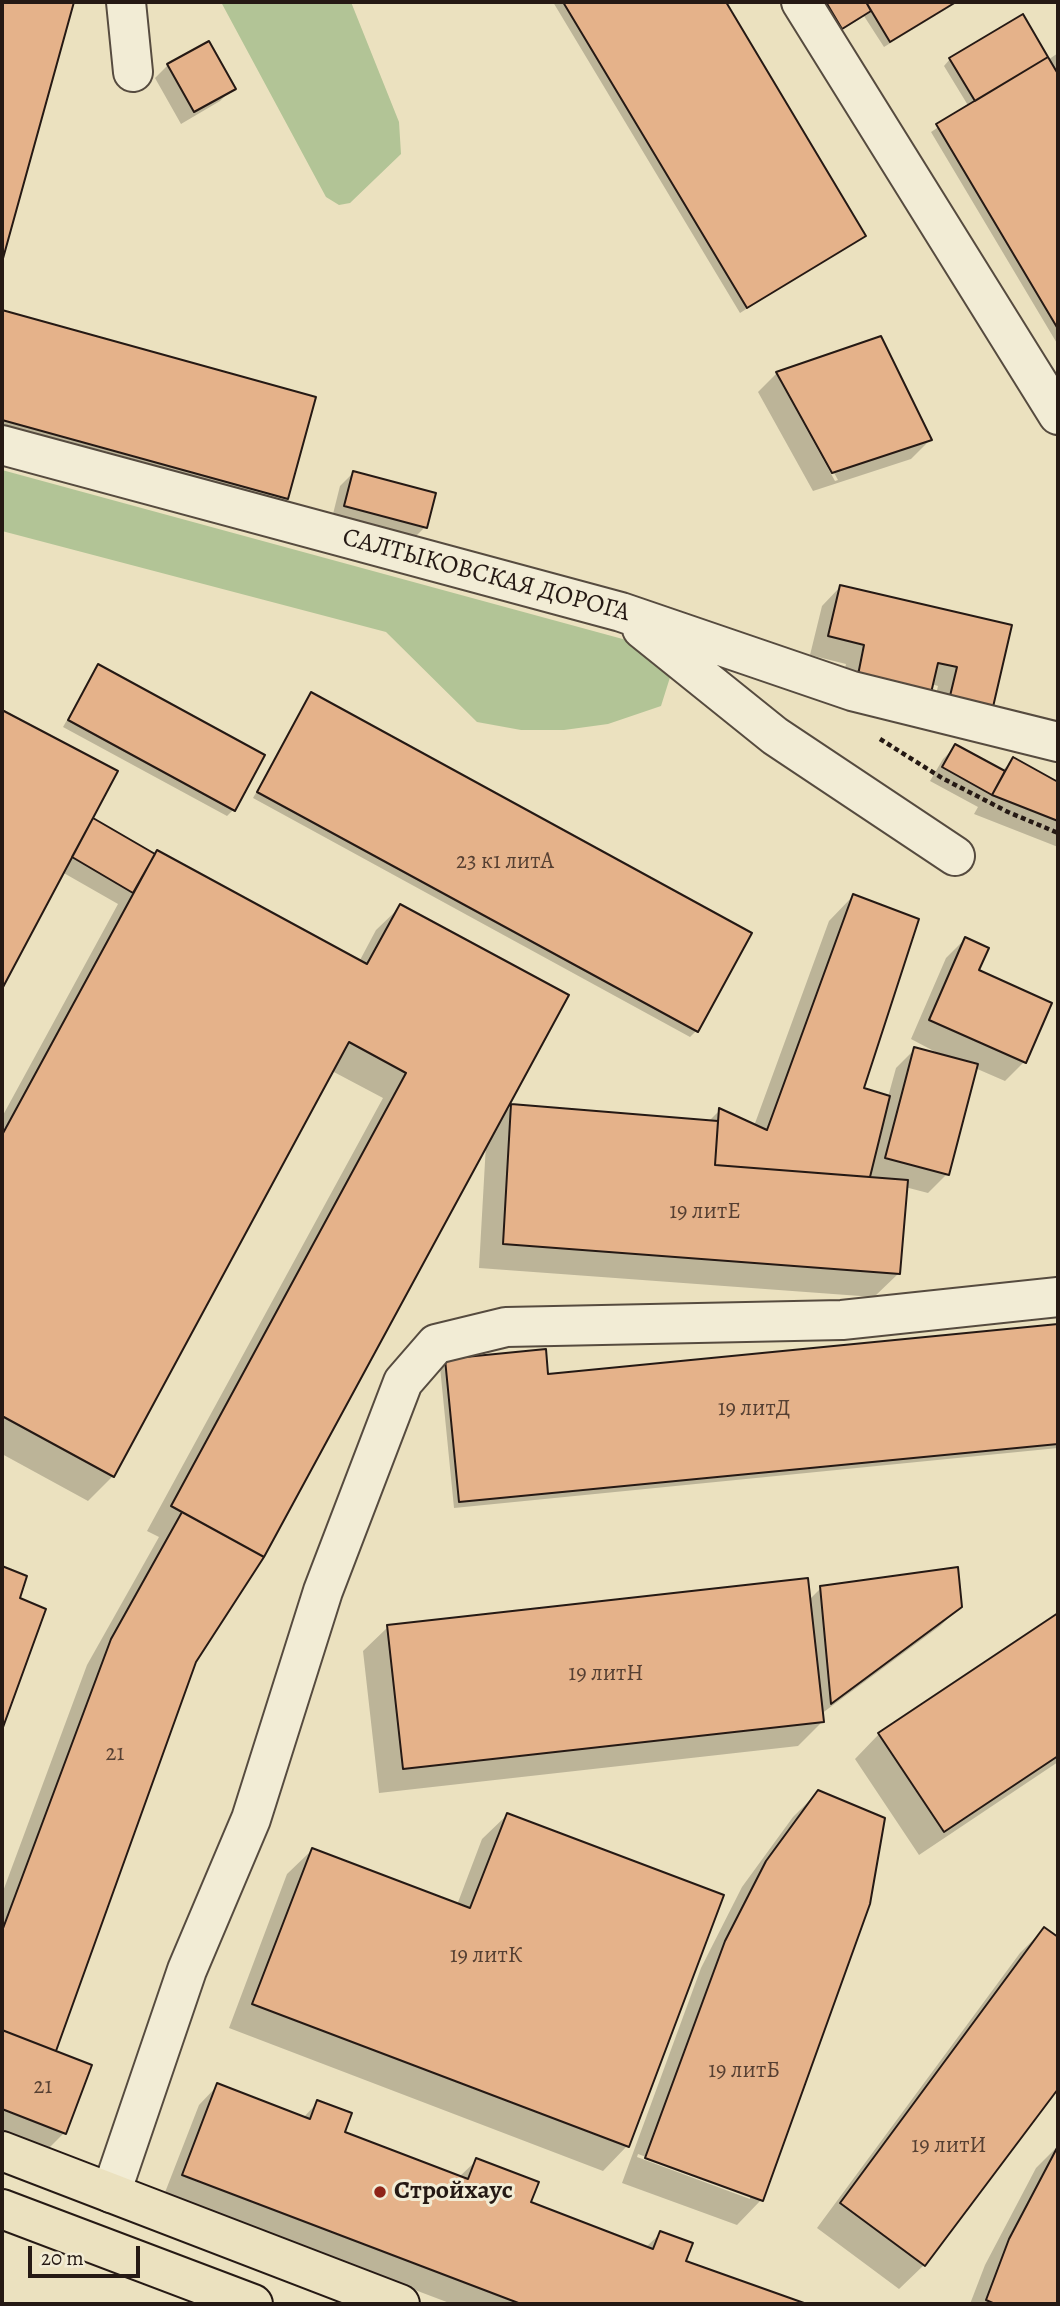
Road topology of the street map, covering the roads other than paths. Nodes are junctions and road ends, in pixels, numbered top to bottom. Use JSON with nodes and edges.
{"nodes":[{"id":1,"x":126,"y":2,"type":"edge"},
{"id":2,"x":800,"y":2,"type":"edge"},
{"id":3,"x":133,"y":72,"type":"dead end"},
{"id":4,"x":1058,"y":415,"type":"edge"},
{"id":5,"x":2,"y":445,"type":"edge"},
{"id":6,"x":621,"y":612,"type":"junction"},
{"id":7,"x":1058,"y":742,"type":"edge"},
{"id":8,"x":954,"y":856,"type":"dead end"},
{"id":9,"x":1058,"y":1297,"type":"edge"},
{"id":10,"x":2,"y":2151,"type":"edge"},
{"id":11,"x":111,"y":2193,"type":"junction"},
{"id":12,"x":2,"y":2209,"type":"edge"},
{"id":13,"x":253,"y":2304,"type":"edge"},
{"id":14,"x":400,"y":2304,"type":"edge"}],
"edges":[{"from":1,"to":3,"type":"street"},
{"from":2,"to":4,"type":"street"},
{"from":5,"to":6,"type":"street","name":"САЛТЫКОВСКАЯ ДОРОГА"},
{"from":6,"to":7,"type":"street","name":"САЛТЫКОВСКАЯ ДОРОГА"},
{"from":6,"to":8,"type":"street"},
{"from":9,"to":11,"type":"street"},
{"from":10,"to":11,"type":"main road"},
{"from":11,"to":14,"type":"main road"},
{"from":12,"to":13,"type":"main road"}]}
